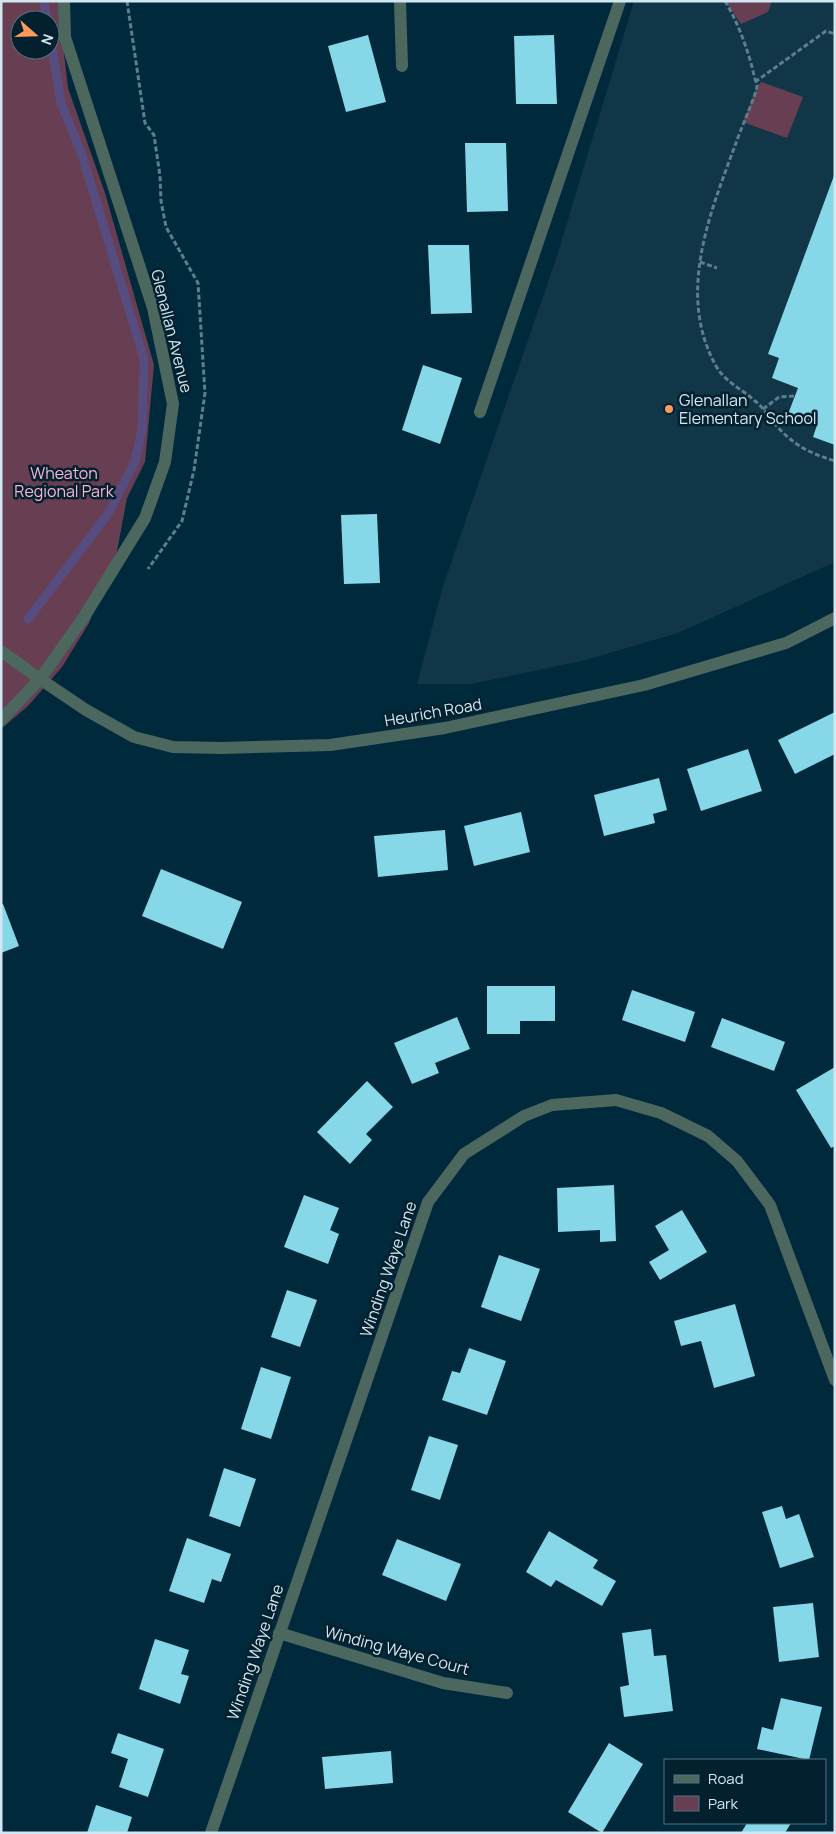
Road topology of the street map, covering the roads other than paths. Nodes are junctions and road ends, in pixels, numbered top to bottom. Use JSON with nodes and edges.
{"nodes":[{"id":1,"x":64,"y":1,"type":"edge"},
{"id":2,"x":400,"y":1,"type":"edge"},
{"id":3,"x":620,"y":1,"type":"edge"},
{"id":4,"x":402,"y":66,"type":"dead end"},
{"id":5,"x":480,"y":412,"type":"dead end"},
{"id":6,"x":835,"y":618,"type":"edge"},
{"id":7,"x":1,"y":651,"type":"edge"},
{"id":8,"x":40,"y":679,"type":"junction"},
{"id":9,"x":1,"y":720,"type":"edge"},
{"id":10,"x":835,"y":1380,"type":"edge"},
{"id":11,"x":278,"y":1633,"type":"junction"},
{"id":12,"x":508,"y":1693,"type":"dead end"},
{"id":13,"x":211,"y":1833,"type":"edge"}],
"edges":[{"from":1,"to":8,"type":"street","name":"Glenallan Avenue"},
{"from":2,"to":4,"type":"street"},
{"from":3,"to":5,"type":"street"},
{"from":6,"to":8,"type":"street","name":"Heurich Road"},
{"from":7,"to":8,"type":"street","name":"Heurich Road"},
{"from":8,"to":9,"type":"street","name":"Glenallan Avenue"},
{"from":10,"to":11,"type":"street","name":"Winding Waye Lane"},
{"from":11,"to":12,"type":"street","name":"Winding Waye Court"},
{"from":11,"to":13,"type":"street","name":"Winding Waye Lane"}]}
